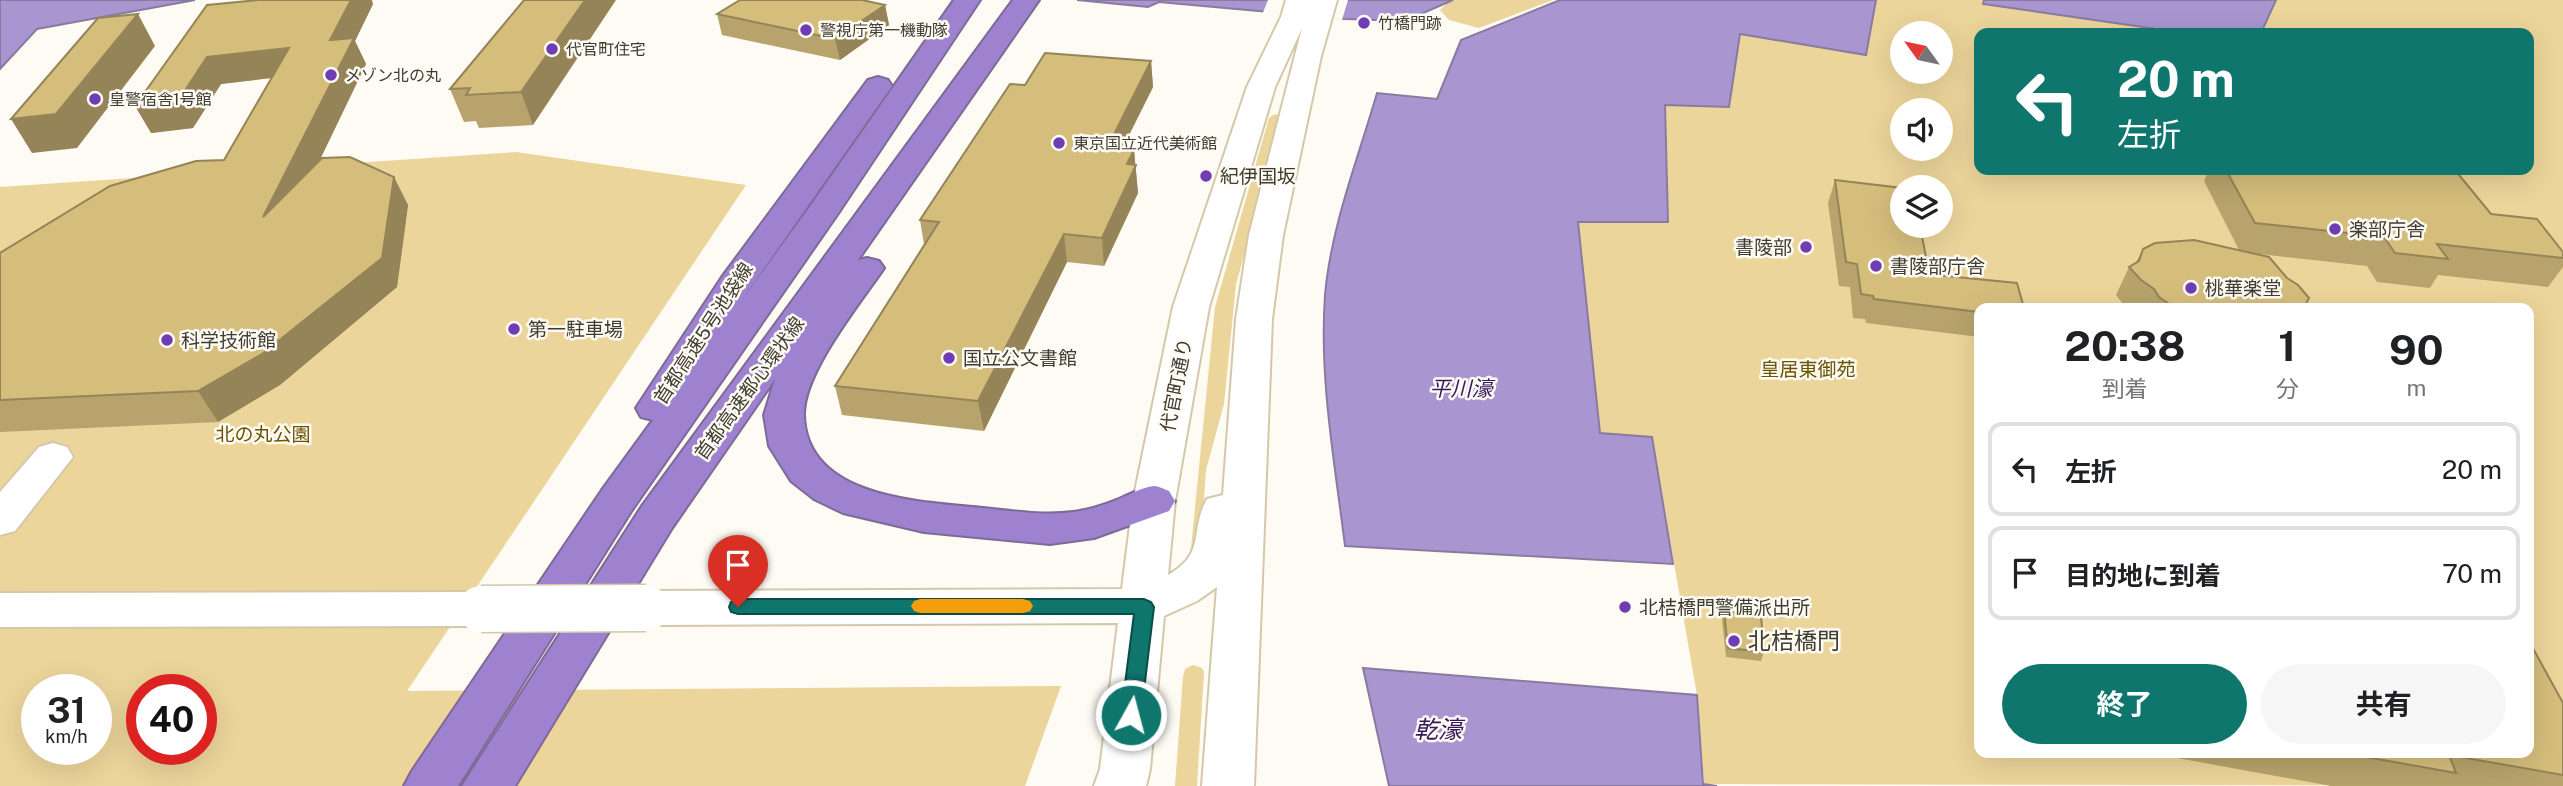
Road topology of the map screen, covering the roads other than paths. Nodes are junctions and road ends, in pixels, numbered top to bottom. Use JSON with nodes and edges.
{"nodes":[{"id":1,"x":940,"y":0,"type":"edge"},
{"id":2,"x":967,"y":0,"type":"edge"},
{"id":3,"x":992,"y":0,"type":"edge"},
{"id":4,"x":1026,"y":0,"type":"edge"},
{"id":5,"x":1309,"y":9,"type":"edge"},
{"id":6,"x":847,"y":214,"type":"junction"},
{"id":7,"x":1266,"y":235,"type":"junction"},
{"id":8,"x":1208,"y":252,"type":"junction"},
{"id":9,"x":1249,"y":411,"type":"junction"},
{"id":10,"x":53,"y":457,"type":"dead end"},
{"id":11,"x":1154,"y":501,"type":"junction"},
{"id":12,"x":0,"y":520,"type":"edge"},
{"id":13,"x":1144,"y":607,"type":"junction"},
{"id":14,"x":0,"y":610,"type":"edge"},
{"id":15,"x":430,"y":786,"type":"edge"},
{"id":16,"x":488,"y":786,"type":"edge"},
{"id":17,"x":1120,"y":786,"type":"edge"},
{"id":18,"x":1228,"y":786,"type":"edge"}],
"edges":[{"from":1,"to":6,"type":"highway"},
{"from":2,"to":6,"type":"highway","name":"首都高速都心環状線"},
{"from":3,"to":6,"type":"highway"},
{"from":4,"to":6,"type":"highway"},
{"from":5,"to":7,"type":"street","name":"代官町通り"},
{"from":5,"to":8,"type":"street","name":"代官町通り"},
{"from":6,"to":11,"type":"highway"},
{"from":6,"to":15,"type":"highway","name":"首都高速都心環状線"},
{"from":6,"to":16,"type":"highway","name":"首都高速都心環状線"},
{"from":7,"to":8,"type":"street"},
{"from":7,"to":9,"type":"street","name":"代官町通り"},
{"from":8,"to":11,"type":"street","name":"代官町通り"},
{"from":9,"to":13,"type":"street"},
{"from":9,"to":18,"type":"street","name":"代官町通り"},
{"from":10,"to":12,"type":"street"},
{"from":11,"to":13,"type":"street","name":"代官町通り"},
{"from":13,"to":14,"type":"street","bridge":true},
{"from":13,"to":17,"type":"street","name":"代官町通り"}]}
